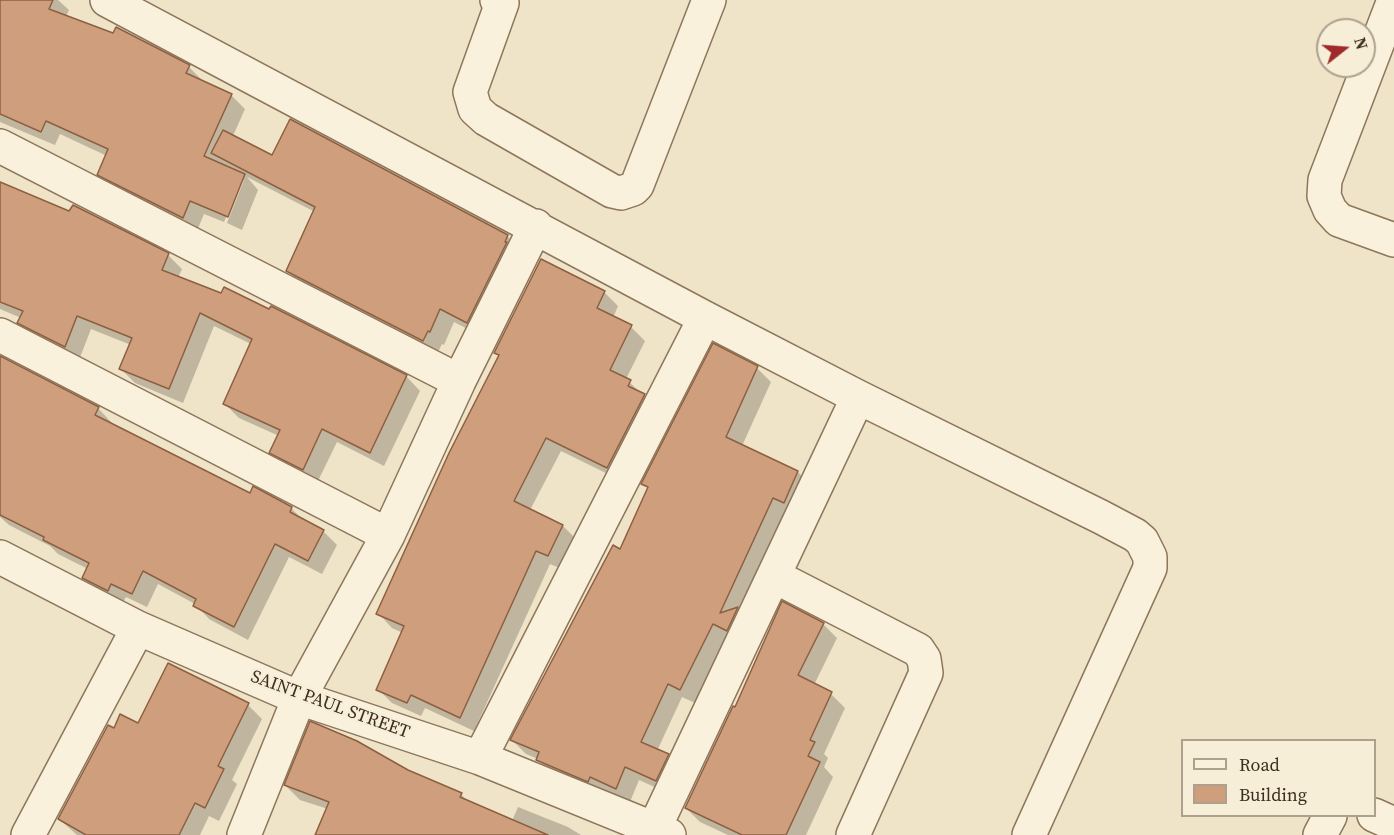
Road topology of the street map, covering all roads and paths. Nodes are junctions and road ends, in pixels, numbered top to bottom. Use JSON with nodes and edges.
{"nodes":[{"id":1,"x":106,"y":0,"type":"edge"},
{"id":2,"x":709,"y":0,"type":"edge"},
{"id":3,"x":1394,"y":0,"type":"edge"},
{"id":4,"x":501,"y":1,"type":"edge"},
{"id":5,"x":0,"y":146,"type":"edge"},
{"id":6,"x":536,"y":226,"type":"junction"},
{"id":7,"x":1394,"y":240,"type":"edge"},
{"id":8,"x":705,"y":318,"type":"junction"},
{"id":9,"x":0,"y":335,"type":"edge"},
{"id":10,"x":459,"y":381,"type":"junction"},
{"id":11,"x":858,"y":397,"type":"junction"},
{"id":12,"x":388,"y":535,"type":"junction"},
{"id":13,"x":0,"y":557,"type":"edge"},
{"id":14,"x":774,"y":576,"type":"junction"},
{"id":15,"x":138,"y":628,"type":"junction"},
{"id":16,"x":299,"y":698,"type":"junction"},
{"id":17,"x":480,"y":758,"type":"junction"},
{"id":18,"x":1376,"y":816,"type":"edge"},
{"id":19,"x":1329,"y":817,"type":"edge"},
{"id":20,"x":1394,"y":824,"type":"edge"},
{"id":21,"x":661,"y":832,"type":"edge"},
{"id":22,"x":28,"y":835,"type":"edge"},
{"id":23,"x":244,"y":835,"type":"edge"},
{"id":24,"x":853,"y":835,"type":"edge"},
{"id":25,"x":1029,"y":835,"type":"edge"},
{"id":26,"x":1320,"y":835,"type":"edge"}],
"edges":[{"from":1,"to":6,"type":"street"},
{"from":2,"to":4,"type":"street"},
{"from":3,"to":7,"type":"street"},
{"from":5,"to":10,"type":"street"},
{"from":6,"to":8,"type":"street"},
{"from":6,"to":10,"type":"street"},
{"from":8,"to":11,"type":"street"},
{"from":8,"to":17,"type":"street"},
{"from":9,"to":12,"type":"street"},
{"from":10,"to":12,"type":"street"},
{"from":11,"to":14,"type":"street"},
{"from":11,"to":25,"type":"street"},
{"from":12,"to":16,"type":"street"},
{"from":13,"to":15,"type":"street","name":"SAINT PAUL STREET"},
{"from":14,"to":21,"type":"street"},
{"from":14,"to":24,"type":"street"},
{"from":15,"to":16,"type":"street","name":"SAINT PAUL STREET"},
{"from":15,"to":22,"type":"street"},
{"from":16,"to":17,"type":"street","name":"SAINT PAUL STREET"},
{"from":16,"to":23,"type":"street"},
{"from":17,"to":21,"type":"street","name":"SAINT PAUL STREET"},
{"from":18,"to":20,"type":"street"},
{"from":19,"to":26,"type":"street"}]}
